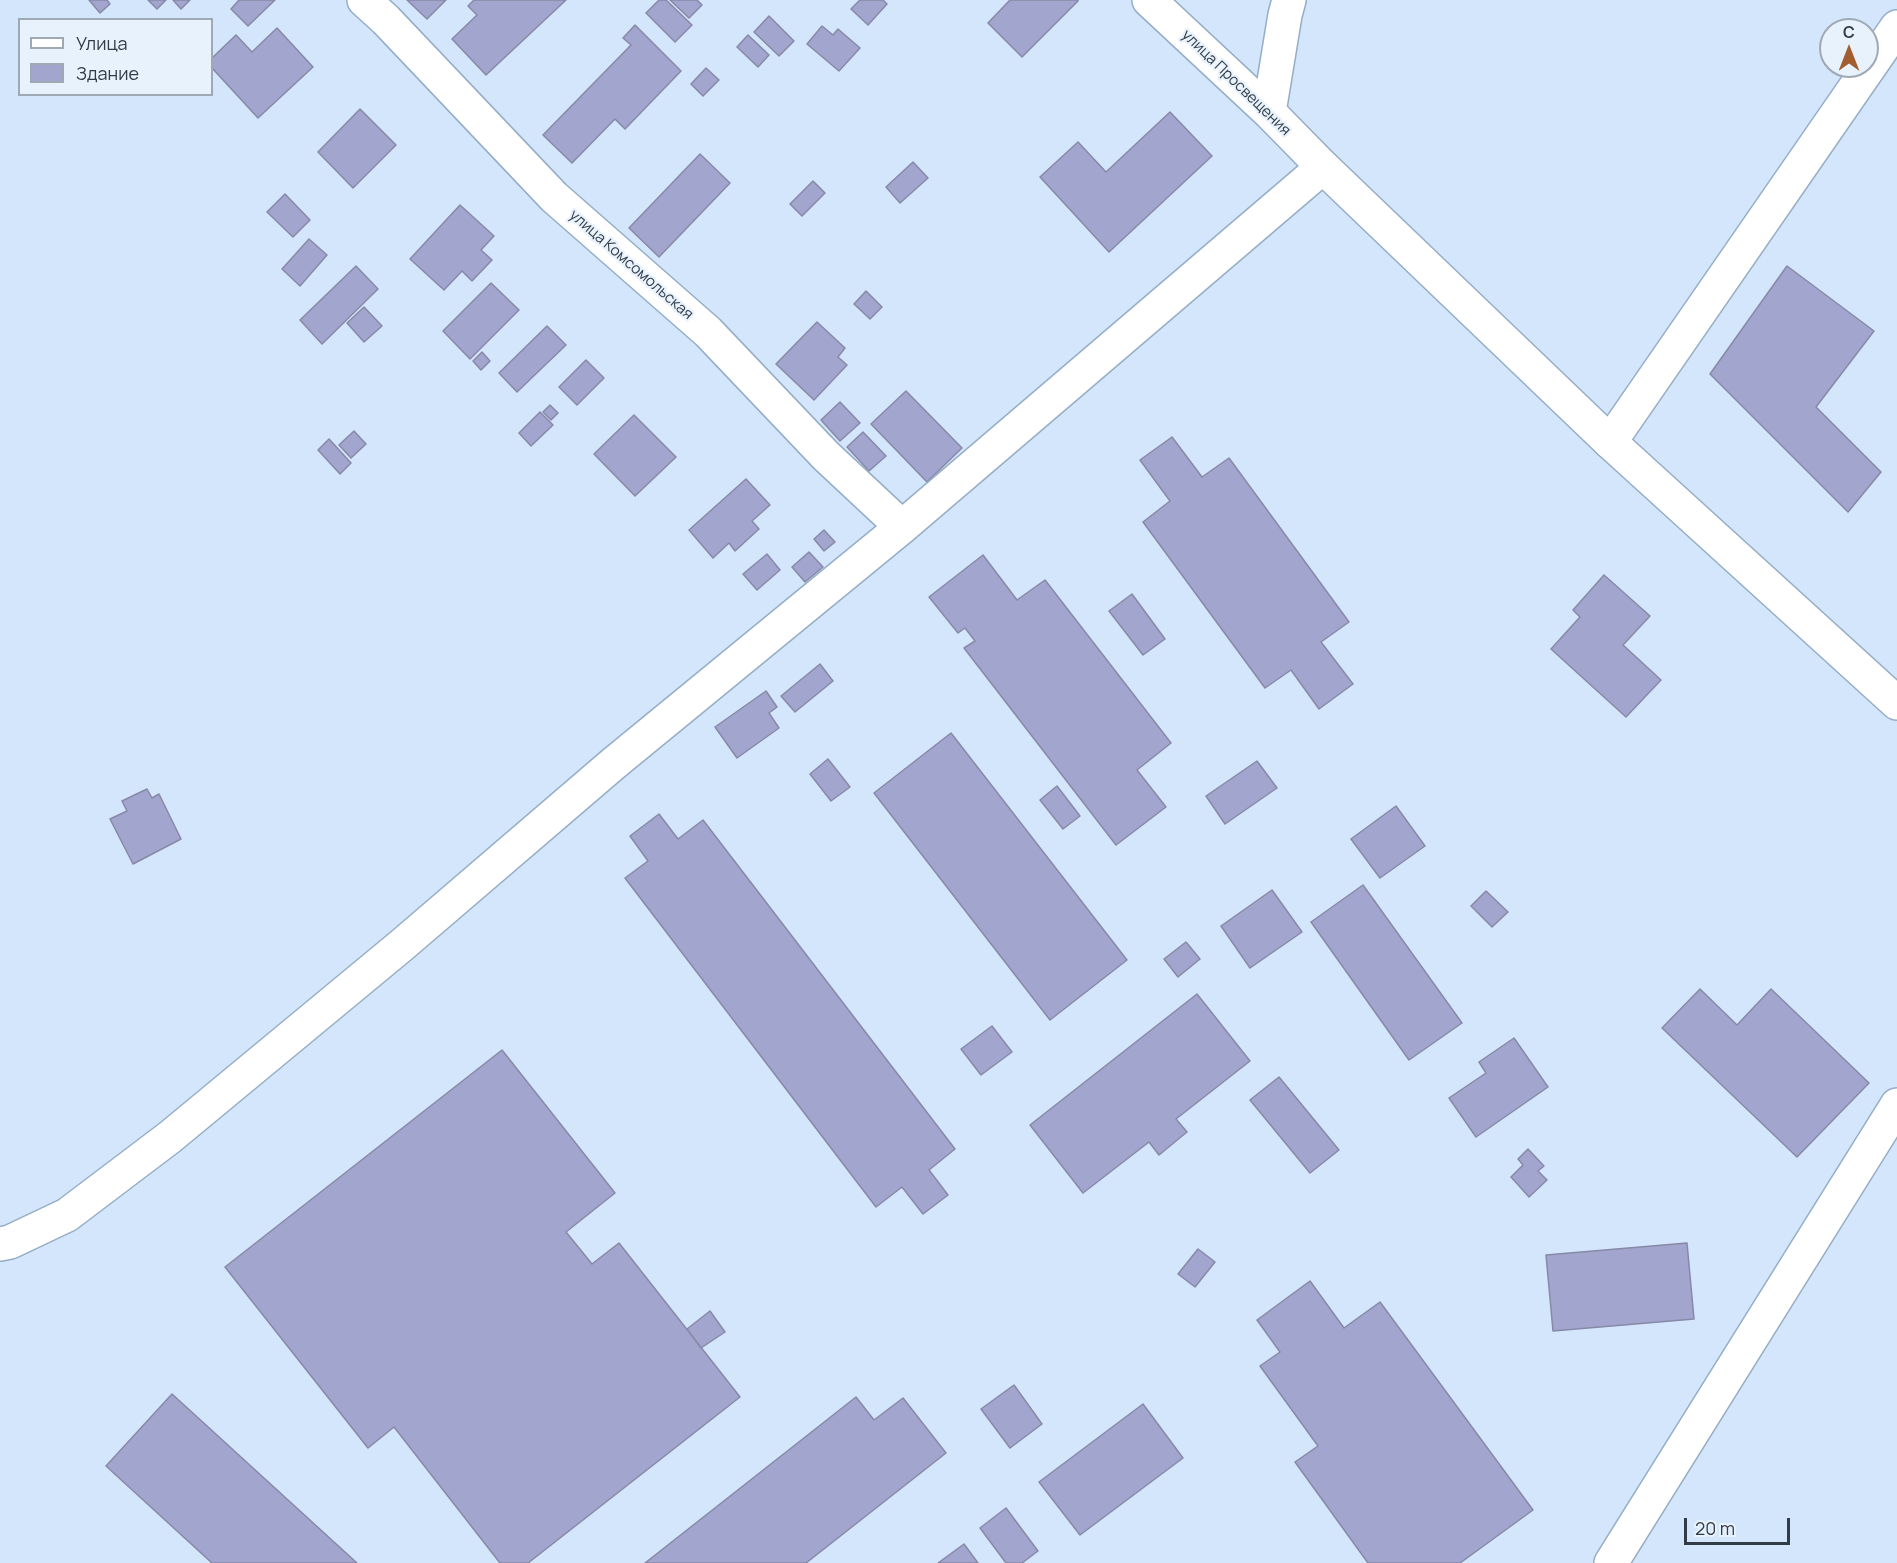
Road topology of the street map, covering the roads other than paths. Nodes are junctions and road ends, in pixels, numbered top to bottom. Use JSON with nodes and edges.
{"nodes":[{"id":1,"x":364,"y":0,"type":"edge"},
{"id":2,"x":1149,"y":0,"type":"edge"},
{"id":3,"x":1289,"y":0,"type":"edge"},
{"id":4,"x":1897,"y":27,"type":"edge"},
{"id":5,"x":1269,"y":112,"type":"junction"},
{"id":6,"x":1323,"y":167,"type":"junction"},
{"id":7,"x":1610,"y":442,"type":"junction"},
{"id":8,"x":902,"y":527,"type":"junction"},
{"id":9,"x":1897,"y":703,"type":"edge"},
{"id":10,"x":1897,"y":1105,"type":"edge"},
{"id":11,"x":0,"y":1244,"type":"edge"},
{"id":12,"x":1611,"y":1563,"type":"edge"}],
"edges":[{"from":1,"to":8,"type":"street","name":"улица Комсомольская"},
{"from":2,"to":5,"type":"street","name":"улица Просвещения"},
{"from":3,"to":5,"type":"street"},
{"from":4,"to":7,"type":"street"},
{"from":5,"to":6,"type":"street","name":"улица Просвещения"},
{"from":6,"to":7,"type":"street","name":"улица Просвещения"},
{"from":6,"to":8,"type":"street"},
{"from":7,"to":9,"type":"street","name":"улица Просвещения"},
{"from":8,"to":11,"type":"street"},
{"from":10,"to":12,"type":"street"}]}
